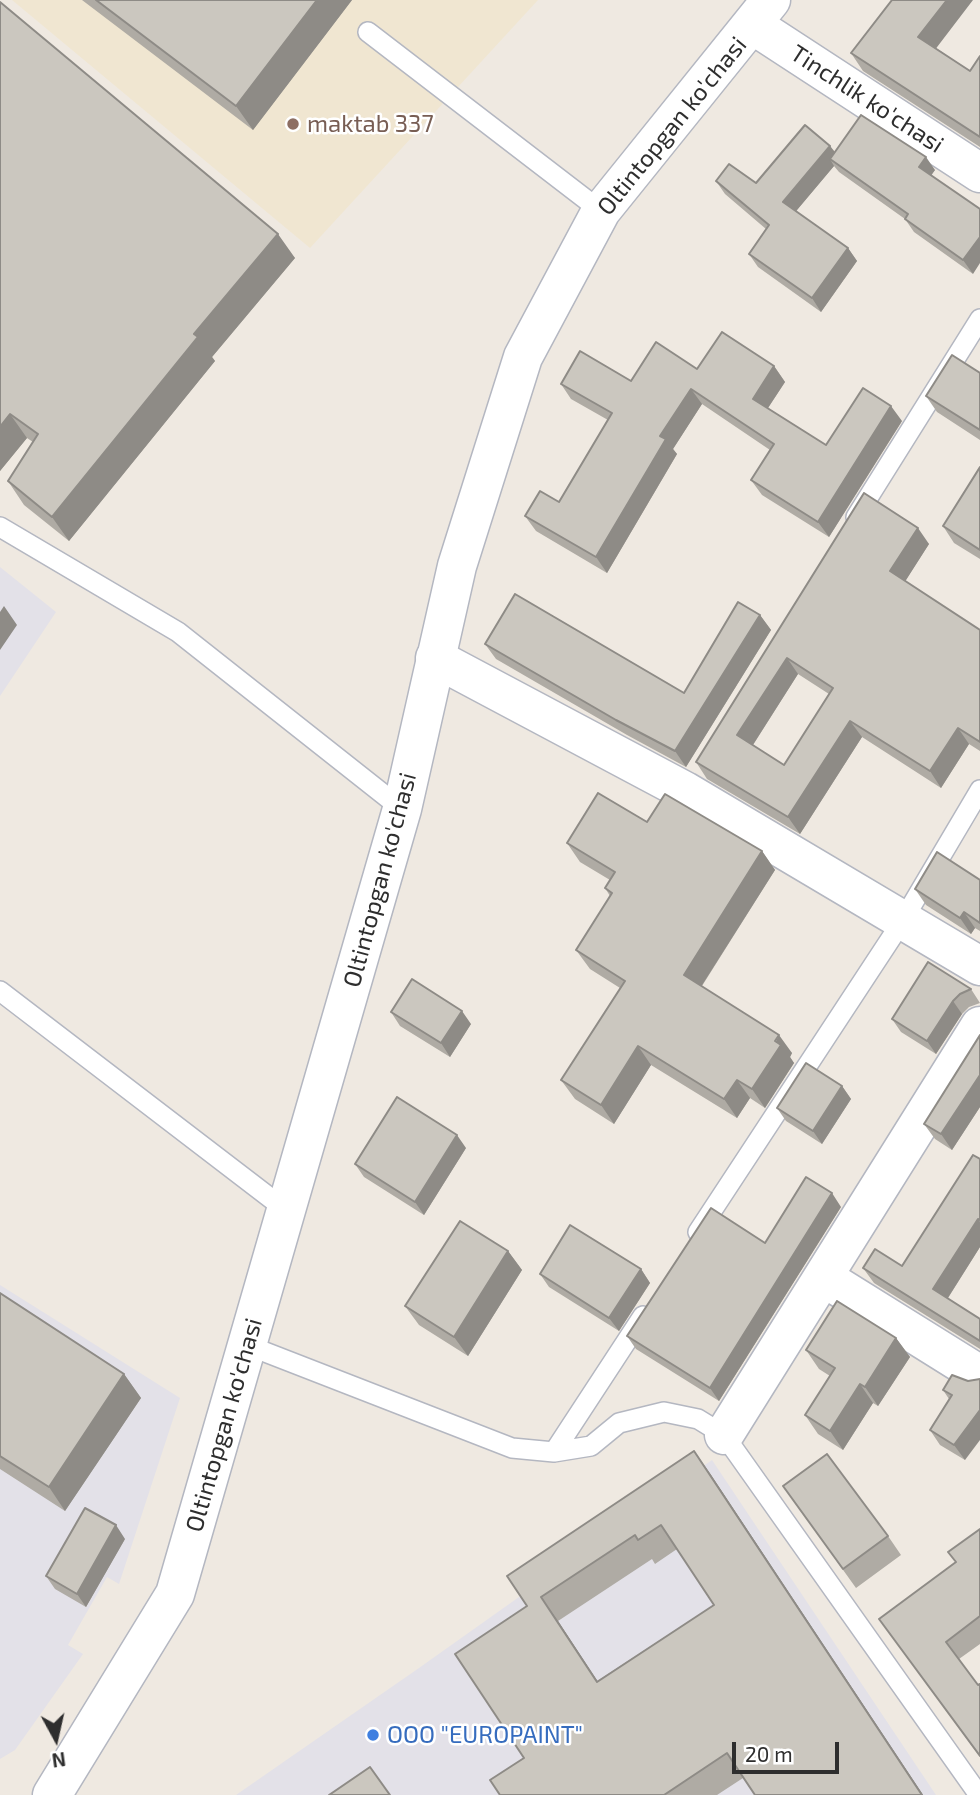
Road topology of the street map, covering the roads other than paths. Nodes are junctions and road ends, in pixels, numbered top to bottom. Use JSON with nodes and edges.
{"nodes":[{"id":1,"x":762,"y":8,"type":"edge"},
{"id":2,"x":368,"y":32,"type":"dead end"},
{"id":3,"x":980,"y":173,"type":"edge"},
{"id":4,"x":601,"y":211,"type":"junction"},
{"id":5,"x":980,"y":319,"type":"edge"},
{"id":6,"x":0,"y":527,"type":"edge"},
{"id":7,"x":847,"y":531,"type":"edge"},
{"id":8,"x":435,"y":657,"type":"junction"},
{"id":9,"x":980,"y":790,"type":"edge"},
{"id":10,"x":402,"y":809,"type":"junction"},
{"id":11,"x":903,"y":920,"type":"junction"},
{"id":12,"x":980,"y":966,"type":"edge"},
{"id":13,"x":0,"y":991,"type":"edge"},
{"id":14,"x":980,"y":1026,"type":"edge"},
{"id":15,"x":286,"y":1210,"type":"junction"},
{"id":16,"x":690,"y":1244,"type":"edge"},
{"id":17,"x":823,"y":1277,"type":"junction"},
{"id":18,"x":652,"y":1302,"type":"edge"},
{"id":19,"x":247,"y":1345,"type":"junction"},
{"id":20,"x":980,"y":1374,"type":"edge"},
{"id":21,"x":724,"y":1435,"type":"junction"},
{"id":22,"x":554,"y":1452,"type":"junction"},
{"id":23,"x":52,"y":1795,"type":"edge"},
{"id":24,"x":979,"y":1795,"type":"edge"}],
"edges":[{"from":1,"to":3,"type":"street","name":"Tinchlik ko'chasi"},
{"from":1,"to":4,"type":"street","name":"Oltintopgan ko'chasi"},
{"from":2,"to":4,"type":"lane"},
{"from":4,"to":8,"type":"street","name":"Oltintopgan ko'chasi"},
{"from":5,"to":7,"type":"lane"},
{"from":6,"to":10,"type":"lane"},
{"from":8,"to":10,"type":"street","name":"Oltintopgan ko'chasi"},
{"from":8,"to":11,"type":"street"},
{"from":9,"to":11,"type":"lane"},
{"from":10,"to":15,"type":"street","name":"Oltintopgan ko'chasi"},
{"from":11,"to":12,"type":"street"},
{"from":11,"to":16,"type":"lane"},
{"from":13,"to":15,"type":"lane"},
{"from":14,"to":17,"type":"street"},
{"from":15,"to":19,"type":"street","name":"Oltintopgan ko'chasi"},
{"from":17,"to":20,"type":"street"},
{"from":17,"to":21,"type":"street"},
{"from":18,"to":22,"type":"lane"},
{"from":19,"to":22,"type":"lane"},
{"from":19,"to":23,"type":"street","name":"Oltintopgan ko'chasi"},
{"from":21,"to":22,"type":"lane"},
{"from":21,"to":24,"type":"lane"}]}
